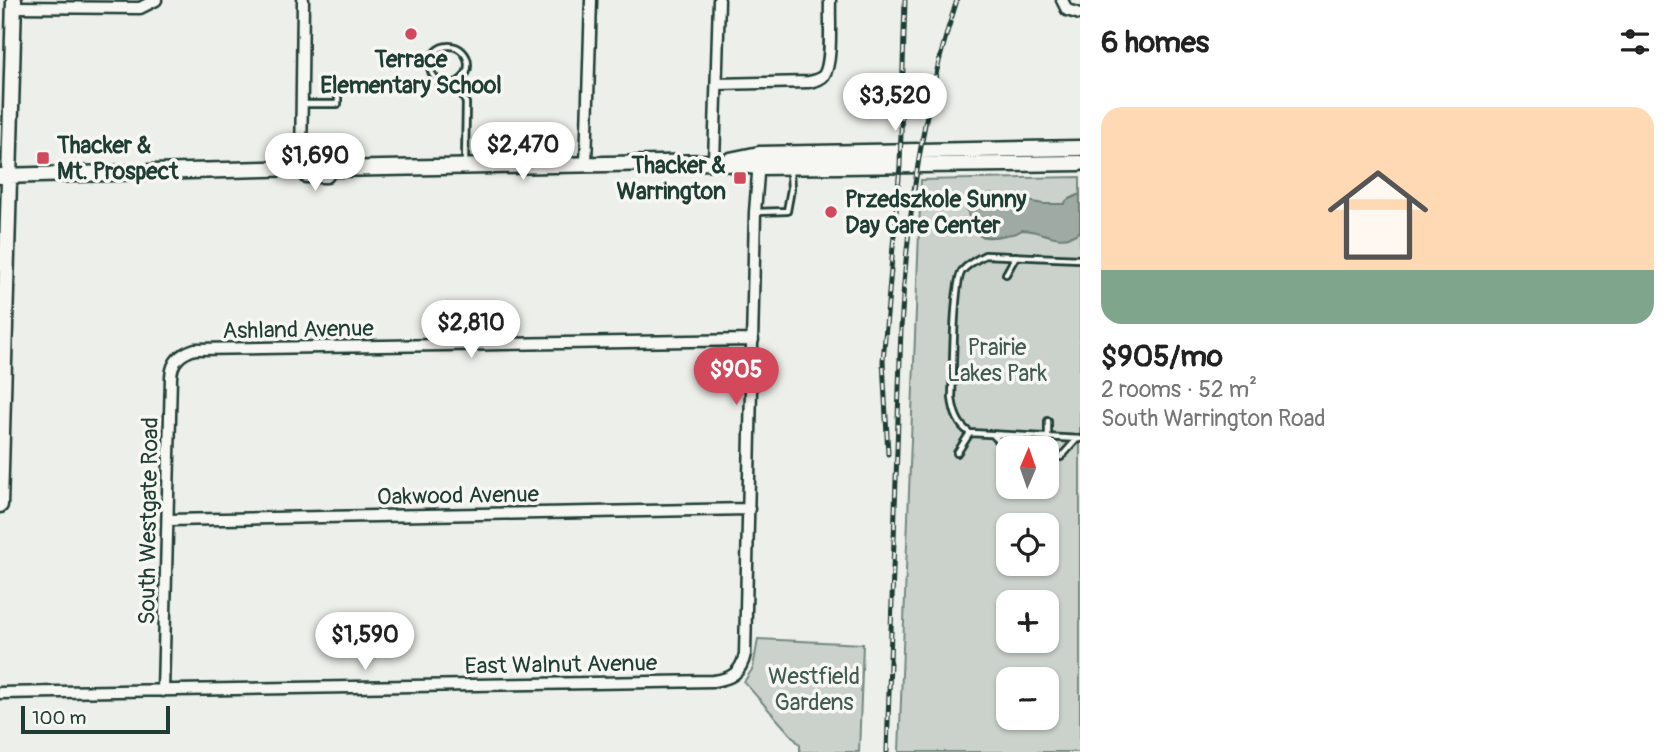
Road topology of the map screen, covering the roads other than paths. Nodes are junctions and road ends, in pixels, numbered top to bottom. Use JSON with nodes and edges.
{"nodes":[{"id":1,"x":303,"y":0,"type":"edge"},
{"id":2,"x":591,"y":0,"type":"edge"},
{"id":3,"x":719,"y":0,"type":"edge"},
{"id":4,"x":830,"y":0,"type":"edge"},
{"id":5,"x":1062,"y":0,"type":"edge"},
{"id":6,"x":155,"y":1,"type":"edge"},
{"id":7,"x":13,"y":4,"type":"edge"},
{"id":8,"x":1080,"y":13,"type":"edge"},
{"id":9,"x":457,"y":83,"type":"junction"},
{"id":10,"x":717,"y":84,"type":"junction"},
{"id":11,"x":386,"y":89,"type":"dead end"},
{"id":12,"x":302,"y":104,"type":"junction"},
{"id":13,"x":1080,"y":148,"type":"edge"},
{"id":14,"x":759,"y":161,"type":"junction"},
{"id":15,"x":715,"y":162,"type":"junction"},
{"id":16,"x":1080,"y":163,"type":"edge"},
{"id":17,"x":586,"y":164,"type":"junction"},
{"id":18,"x":465,"y":165,"type":"junction"},
{"id":19,"x":301,"y":167,"type":"junction"},
{"id":20,"x":790,"y":167,"type":"junction"},
{"id":21,"x":5,"y":176,"type":"edge"},
{"id":22,"x":755,"y":212,"type":"junction"},
{"id":23,"x":1017,"y":256,"type":"junction"},
{"id":24,"x":1080,"y":259,"type":"edge"},
{"id":25,"x":1006,"y":274,"type":"dead end"},
{"id":26,"x":753,"y":340,"type":"junction"},
{"id":27,"x":181,"y":355,"type":"joint"},
{"id":28,"x":1048,"y":421,"type":"dead end"},
{"id":29,"x":970,"y":433,"type":"junction"},
{"id":30,"x":994,"y":436,"type":"edge"},
{"id":31,"x":1048,"y":436,"type":"edge"},
{"id":32,"x":1059,"y":438,"type":"edge"},
{"id":33,"x":1079,"y":439,"type":"edge"},
{"id":34,"x":957,"y":453,"type":"dead end"},
{"id":35,"x":1059,"y":457,"type":"edge"},
{"id":36,"x":0,"y":505,"type":"edge"},
{"id":37,"x":749,"y":509,"type":"junction"},
{"id":38,"x":168,"y":520,"type":"junction"},
{"id":39,"x":163,"y":691,"type":"junction"},
{"id":40,"x":0,"y":693,"type":"edge"}],
"edges":[{"from":1,"to":12,"type":"street"},
{"from":2,"to":17,"type":"street"},
{"from":3,"to":10,"type":"street"},
{"from":4,"to":10,"type":"street"},
{"from":5,"to":8,"type":"street"},
{"from":6,"to":7,"type":"street"},
{"from":7,"to":21,"type":"main road"},
{"from":9,"to":9,"type":"lane"},
{"from":9,"to":18,"type":"lane"},
{"from":10,"to":15,"type":"street"},
{"from":11,"to":12,"type":"lane"},
{"from":12,"to":19,"type":"street"},
{"from":13,"to":14,"type":"main road"},
{"from":14,"to":15,"type":"main road"},
{"from":14,"to":20,"type":"main road"},
{"from":14,"to":22,"type":"street"},
{"from":15,"to":17,"type":"main road"},
{"from":16,"to":20,"type":"main road"},
{"from":17,"to":18,"type":"main road"},
{"from":18,"to":19,"type":"main road"},
{"from":19,"to":21,"type":"main road"},
{"from":20,"to":22,"type":"lane"},
{"from":21,"to":36,"type":"main road"},
{"from":22,"to":26,"type":"street"},
{"from":23,"to":24,"type":"lane"},
{"from":23,"to":25,"type":"lane"},
{"from":23,"to":29,"type":"lane"},
{"from":26,"to":27,"type":"street","name":"Ashland Avenue"},
{"from":26,"to":37,"type":"street"},
{"from":27,"to":38,"type":"street","name":"South Westgate Road"},
{"from":28,"to":31,"type":"lane"},
{"from":29,"to":30,"type":"lane"},
{"from":29,"to":34,"type":"lane"},
{"from":32,"to":33,"type":"lane"},
{"from":33,"to":35,"type":"lane"},
{"from":37,"to":38,"type":"street","name":"Oakwood Avenue"},
{"from":37,"to":39,"type":"street","name":"East Walnut Avenue"},
{"from":38,"to":39,"type":"street","name":"South Westgate Road"},
{"from":39,"to":40,"type":"street","name":"East Walnut Avenue"}]}
